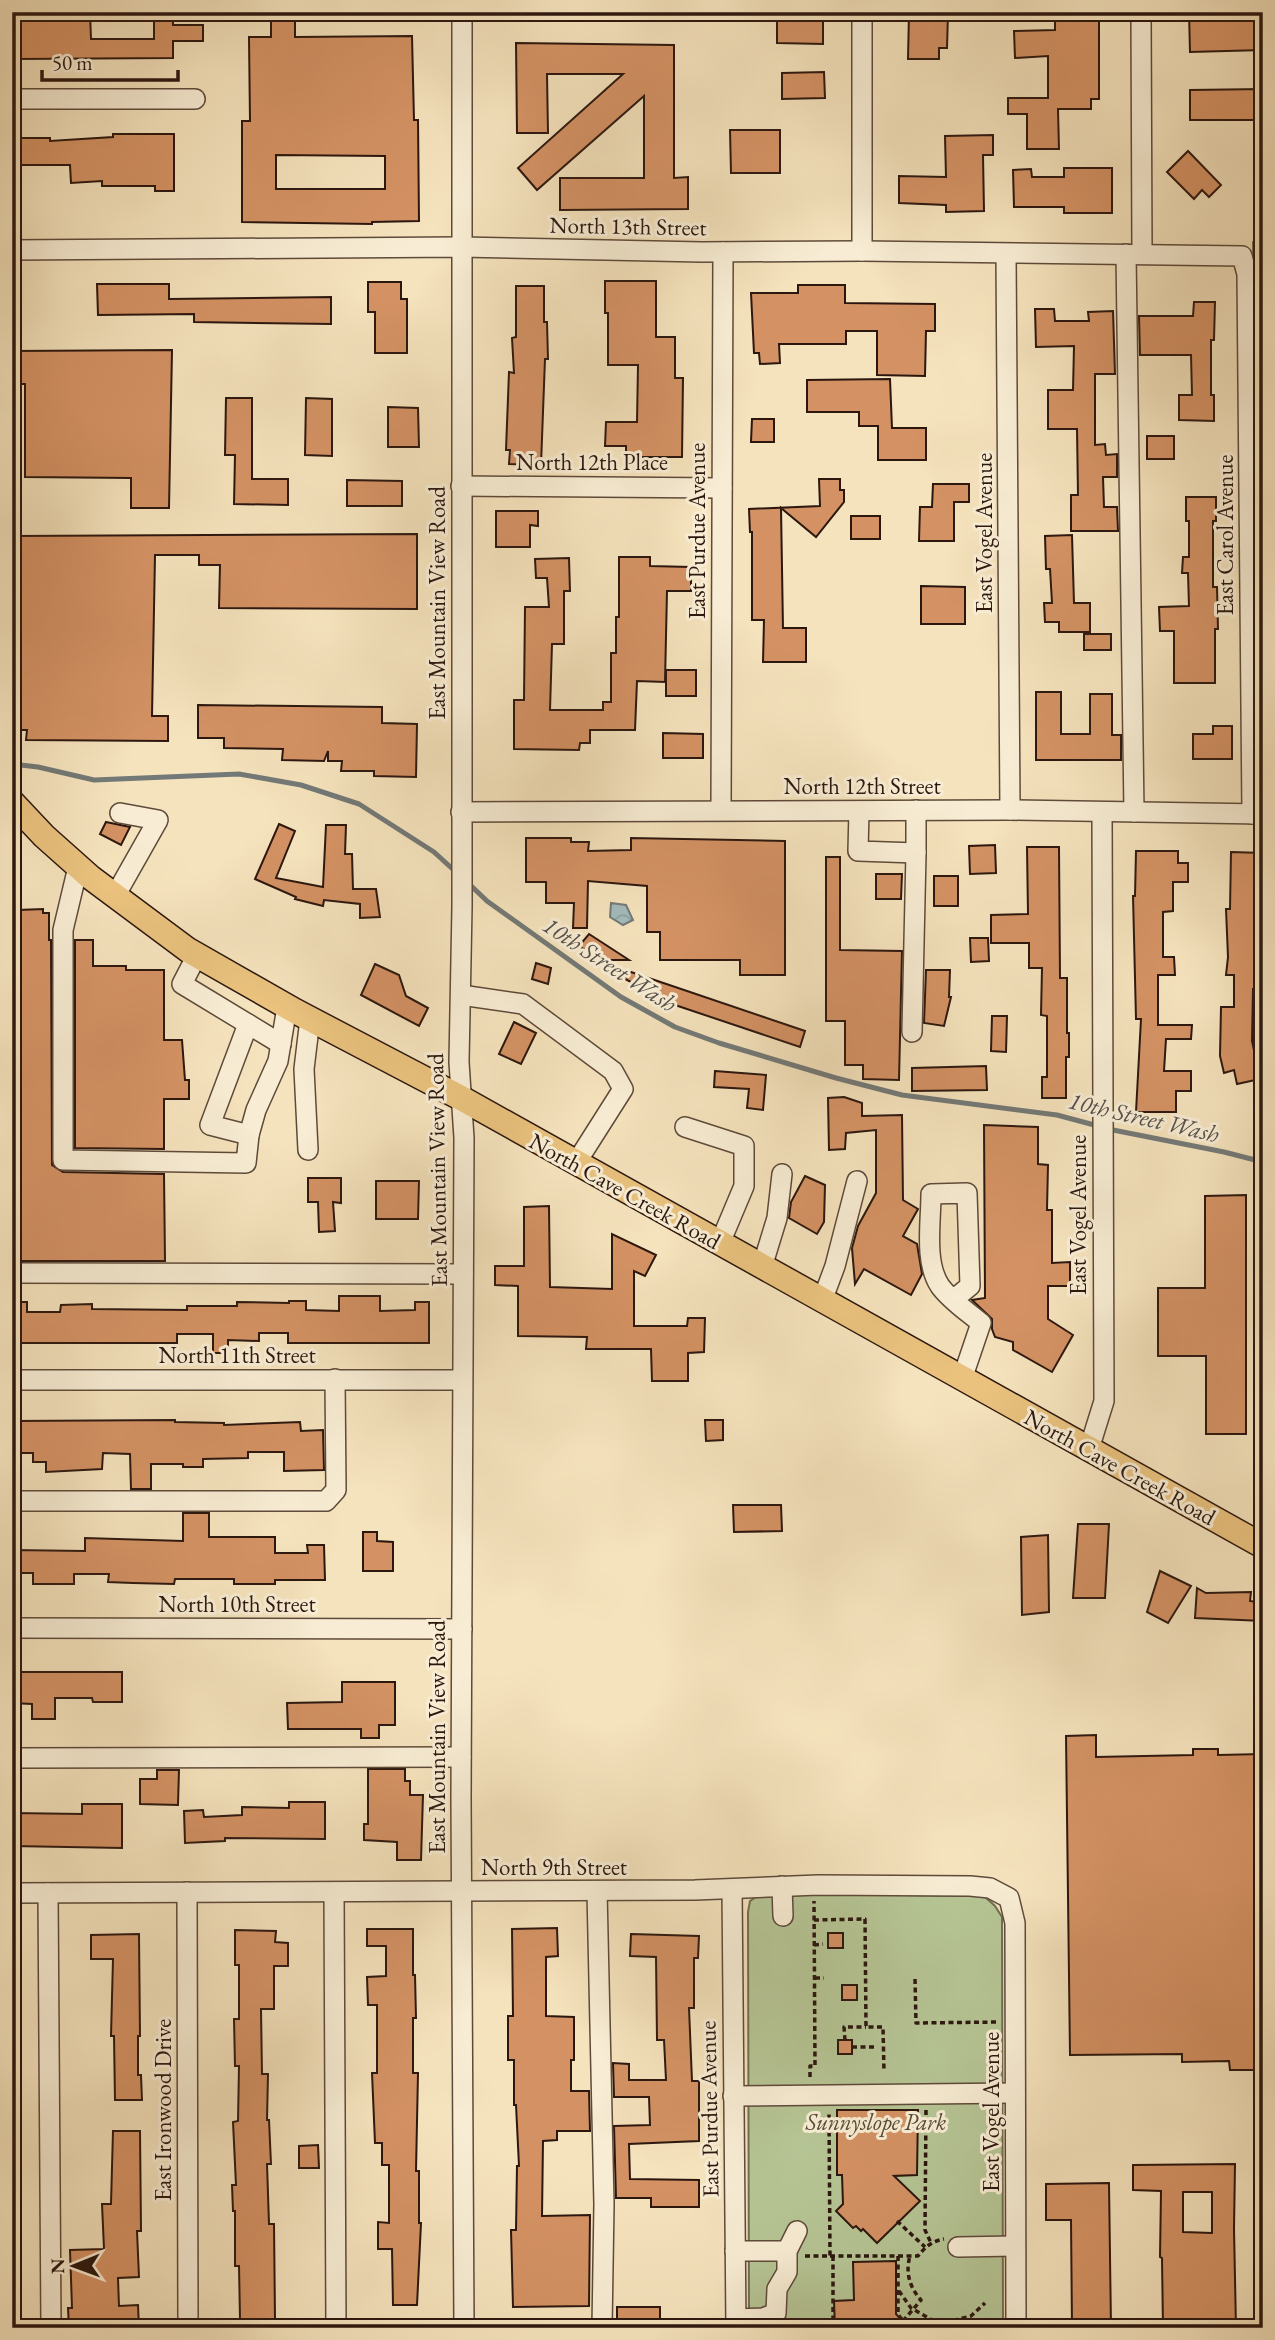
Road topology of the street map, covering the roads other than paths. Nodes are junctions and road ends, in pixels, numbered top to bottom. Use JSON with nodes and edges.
{"nodes":[{"id":1,"x":462,"y":12,"type":"edge"},
{"id":2,"x":862,"y":12,"type":"edge"},
{"id":3,"x":1141,"y":12,"type":"edge"},
{"id":4,"x":12,"y":99,"type":"edge"},
{"id":5,"x":195,"y":99,"type":"dead end"},
{"id":6,"x":461,"y":247,"type":"junction"},
{"id":7,"x":12,"y":250,"type":"edge"},
{"id":8,"x":862,"y":251,"type":"junction"},
{"id":9,"x":723,"y":252,"type":"junction"},
{"id":10,"x":1134,"y":254,"type":"junction"},
{"id":11,"x":1006,"y":255,"type":"junction"},
{"id":12,"x":1242,"y":256,"type":"joint"},
{"id":13,"x":461,"y":486,"type":"junction"},
{"id":14,"x":722,"y":488,"type":"junction"},
{"id":15,"x":12,"y":802,"type":"edge"},
{"id":16,"x":721,"y":810,"type":"junction"},
{"id":17,"x":916,"y":810,"type":"junction"},
{"id":18,"x":1010,"y":810,"type":"junction"},
{"id":19,"x":859,"y":811,"type":"junction"},
{"id":20,"x":461,"y":812,"type":"junction"},
{"id":21,"x":1102,"y":812,"type":"junction"},
{"id":22,"x":1134,"y":812,"type":"junction"},
{"id":23,"x":120,"y":813,"type":"dead end"},
{"id":24,"x":1257,"y":814,"type":"edge"},
{"id":25,"x":916,"y":853,"type":"junction"},
{"id":26,"x":78,"y":867,"type":"junction"},
{"id":27,"x":115,"y":896,"type":"junction"},
{"id":28,"x":197,"y":955,"type":"junction"},
{"id":29,"x":461,"y":995,"type":"junction"},
{"id":30,"x":287,"y":1007,"type":"junction"},
{"id":31,"x":310,"y":1019,"type":"junction"},
{"id":32,"x":248,"y":1024,"type":"junction"},
{"id":33,"x":912,"y":1032,"type":"dead end"},
{"id":34,"x":281,"y":1044,"type":"junction"},
{"id":35,"x":461,"y":1098,"type":"junction"},
{"id":36,"x":685,"y":1126,"type":"dead end"},
{"id":37,"x":248,"y":1135,"type":"junction"},
{"id":38,"x":307,"y":1150,"type":"dead end"},
{"id":39,"x":576,"y":1163,"type":"junction"},
{"id":40,"x":782,"y":1174,"type":"dead end"},
{"id":41,"x":857,"y":1181,"type":"dead end"},
{"id":42,"x":720,"y":1243,"type":"junction"},
{"id":43,"x":762,"y":1267,"type":"junction"},
{"id":44,"x":12,"y":1273,"type":"edge"},
{"id":45,"x":463,"y":1274,"type":"junction"},
{"id":46,"x":954,"y":1299,"type":"junction"},
{"id":47,"x":822,"y":1301,"type":"junction"},
{"id":48,"x":12,"y":1380,"type":"edge"},
{"id":49,"x":335,"y":1380,"type":"junction"},
{"id":50,"x":463,"y":1380,"type":"junction"},
{"id":51,"x":962,"y":1380,"type":"junction"},
{"id":52,"x":1088,"y":1449,"type":"junction"},
{"id":53,"x":12,"y":1501,"type":"edge"},
{"id":54,"x":1263,"y":1546,"type":"edge"},
{"id":55,"x":12,"y":1628,"type":"edge"},
{"id":56,"x":462,"y":1629,"type":"junction"},
{"id":57,"x":461,"y":1757,"type":"junction"},
{"id":58,"x":12,"y":1758,"type":"edge"},
{"id":59,"x":782,"y":1886,"type":"junction"},
{"id":60,"x":732,"y":1889,"type":"junction"},
{"id":61,"x":597,"y":1891,"type":"junction"},
{"id":62,"x":187,"y":1892,"type":"junction"},
{"id":63,"x":334,"y":1892,"type":"junction"},
{"id":64,"x":462,"y":1892,"type":"junction"},
{"id":65,"x":12,"y":1893,"type":"edge"},
{"id":66,"x":47,"y":1893,"type":"junction"},
{"id":67,"x":1009,"y":1898,"type":"joint"},
{"id":68,"x":783,"y":1916,"type":"dead end"},
{"id":69,"x":1016,"y":2093,"type":"junction"},
{"id":70,"x":733,"y":2096,"type":"junction"},
{"id":71,"x":797,"y":2231,"type":"dead end"},
{"id":72,"x":954,"y":2243,"type":"road end"},
{"id":73,"x":1015,"y":2246,"type":"junction"},
{"id":74,"x":735,"y":2251,"type":"junction"},
{"id":75,"x":787,"y":2253,"type":"junction"},
{"id":76,"x":776,"y":2320,"type":"edge"},
{"id":77,"x":736,"y":2323,"type":"edge"},
{"id":78,"x":51,"y":2328,"type":"edge"},
{"id":79,"x":188,"y":2328,"type":"edge"},
{"id":80,"x":336,"y":2328,"type":"edge"},
{"id":81,"x":464,"y":2328,"type":"edge"},
{"id":82,"x":602,"y":2328,"type":"edge"},
{"id":83,"x":1016,"y":2328,"type":"edge"}],
"edges":[{"from":1,"to":6,"type":"street","name":"East Mountain View Road"},
{"from":2,"to":8,"type":"street"},
{"from":3,"to":10,"type":"street"},
{"from":4,"to":5,"type":"street"},
{"from":6,"to":7,"type":"street","name":"North 13th Street"},
{"from":6,"to":9,"type":"street","name":"North 13th Street"},
{"from":6,"to":13,"type":"street","name":"East Mountain View Road"},
{"from":8,"to":9,"type":"street","name":"North 13th Street"},
{"from":8,"to":11,"type":"street","name":"North 13th Street"},
{"from":9,"to":14,"type":"street","name":"East Purdue Avenue"},
{"from":10,"to":11,"type":"street","name":"North 13th Street"},
{"from":10,"to":12,"type":"street","name":"North 13th Street"},
{"from":10,"to":22,"type":"street"},
{"from":11,"to":18,"type":"street","name":"East Vogel Avenue"},
{"from":12,"to":24,"type":"street","name":"East Carol Avenue"},
{"from":13,"to":14,"type":"street","name":"North 12th Place"},
{"from":13,"to":20,"type":"street","name":"East Mountain View Road"},
{"from":14,"to":16,"type":"street","name":"East Purdue Avenue"},
{"from":15,"to":26,"type":"main road","name":"North Cave Creek Road"},
{"from":16,"to":19,"type":"street","name":"North 12th Street"},
{"from":16,"to":20,"type":"street","name":"North 12th Street"},
{"from":17,"to":18,"type":"street","name":"North 12th Street"},
{"from":17,"to":19,"type":"street","name":"North 12th Street"},
{"from":17,"to":25,"type":"street"},
{"from":18,"to":21,"type":"street","name":"North 12th Street"},
{"from":19,"to":25,"type":"street"},
{"from":20,"to":29,"type":"street","name":"East Mountain View Road"},
{"from":21,"to":22,"type":"street","name":"North 12th Street"},
{"from":21,"to":52,"type":"street","name":"East Vogel Avenue"},
{"from":22,"to":24,"type":"street","name":"North 12th Street"},
{"from":23,"to":27,"type":"street"},
{"from":25,"to":33,"type":"street"},
{"from":26,"to":27,"type":"main road","name":"North Cave Creek Road"},
{"from":26,"to":37,"type":"street"},
{"from":27,"to":28,"type":"main road","name":"North Cave Creek Road"},
{"from":28,"to":30,"type":"main road","name":"North Cave Creek Road"},
{"from":28,"to":32,"type":"street"},
{"from":29,"to":35,"type":"street","name":"East Mountain View Road"},
{"from":29,"to":39,"type":"street"},
{"from":30,"to":31,"type":"main road","name":"North Cave Creek Road"},
{"from":30,"to":34,"type":"street"},
{"from":31,"to":35,"type":"main road","name":"North Cave Creek Road"},
{"from":31,"to":38,"type":"street"},
{"from":32,"to":34,"type":"street"},
{"from":32,"to":37,"type":"street"},
{"from":34,"to":37,"type":"street"},
{"from":35,"to":39,"type":"main road","name":"North Cave Creek Road"},
{"from":35,"to":45,"type":"street","name":"East Mountain View Road"},
{"from":36,"to":42,"type":"street"},
{"from":39,"to":42,"type":"main road","name":"North Cave Creek Road"},
{"from":40,"to":43,"type":"street"},
{"from":41,"to":47,"type":"street"},
{"from":42,"to":43,"type":"main road","name":"North Cave Creek Road"},
{"from":43,"to":47,"type":"main road","name":"North Cave Creek Road"},
{"from":44,"to":45,"type":"street"},
{"from":45,"to":50,"type":"street","name":"East Mountain View Road"},
{"from":46,"to":46,"type":"street"},
{"from":46,"to":51,"type":"street"},
{"from":47,"to":51,"type":"main road","name":"North Cave Creek Road"},
{"from":48,"to":49,"type":"street","name":"North 11th Street"},
{"from":49,"to":50,"type":"street","name":"North 11th Street"},
{"from":49,"to":53,"type":"street"},
{"from":50,"to":56,"type":"street","name":"East Mountain View Road"},
{"from":51,"to":52,"type":"main road","name":"North Cave Creek Road"},
{"from":52,"to":54,"type":"main road","name":"North Cave Creek Road"},
{"from":55,"to":56,"type":"street","name":"North 10th Street"},
{"from":56,"to":57,"type":"street","name":"East Mountain View Road"},
{"from":57,"to":58,"type":"street"},
{"from":57,"to":64,"type":"street","name":"East Mountain View Road"},
{"from":59,"to":60,"type":"street","name":"North 9th Street"},
{"from":59,"to":67,"type":"street","name":"North 9th Street"},
{"from":59,"to":68,"type":"street"},
{"from":60,"to":61,"type":"street","name":"North 9th Street"},
{"from":60,"to":70,"type":"street","name":"East Purdue Avenue"},
{"from":61,"to":64,"type":"street","name":"North 9th Street"},
{"from":61,"to":82,"type":"street"},
{"from":62,"to":63,"type":"street","name":"North 9th Street"},
{"from":62,"to":66,"type":"street","name":"North 9th Street"},
{"from":62,"to":79,"type":"street","name":"East Ironwood Drive"},
{"from":63,"to":64,"type":"street","name":"North 9th Street"},
{"from":63,"to":80,"type":"street"},
{"from":64,"to":81,"type":"street","name":"East Mountain View Road"},
{"from":65,"to":66,"type":"street","name":"North 9th Street"},
{"from":66,"to":78,"type":"street"},
{"from":67,"to":69,"type":"street","name":"East Vogel Avenue"},
{"from":69,"to":70,"type":"street"},
{"from":69,"to":73,"type":"street","name":"East Vogel Avenue"},
{"from":70,"to":74,"type":"street","name":"East Purdue Avenue"},
{"from":71,"to":75,"type":"street"},
{"from":72,"to":73,"type":"street"},
{"from":73,"to":83,"type":"street","name":"East Vogel Avenue"},
{"from":74,"to":75,"type":"street"},
{"from":74,"to":77,"type":"street","name":"East Purdue Avenue"},
{"from":75,"to":76,"type":"street"},
{"from":76,"to":77,"type":"street"}]}
